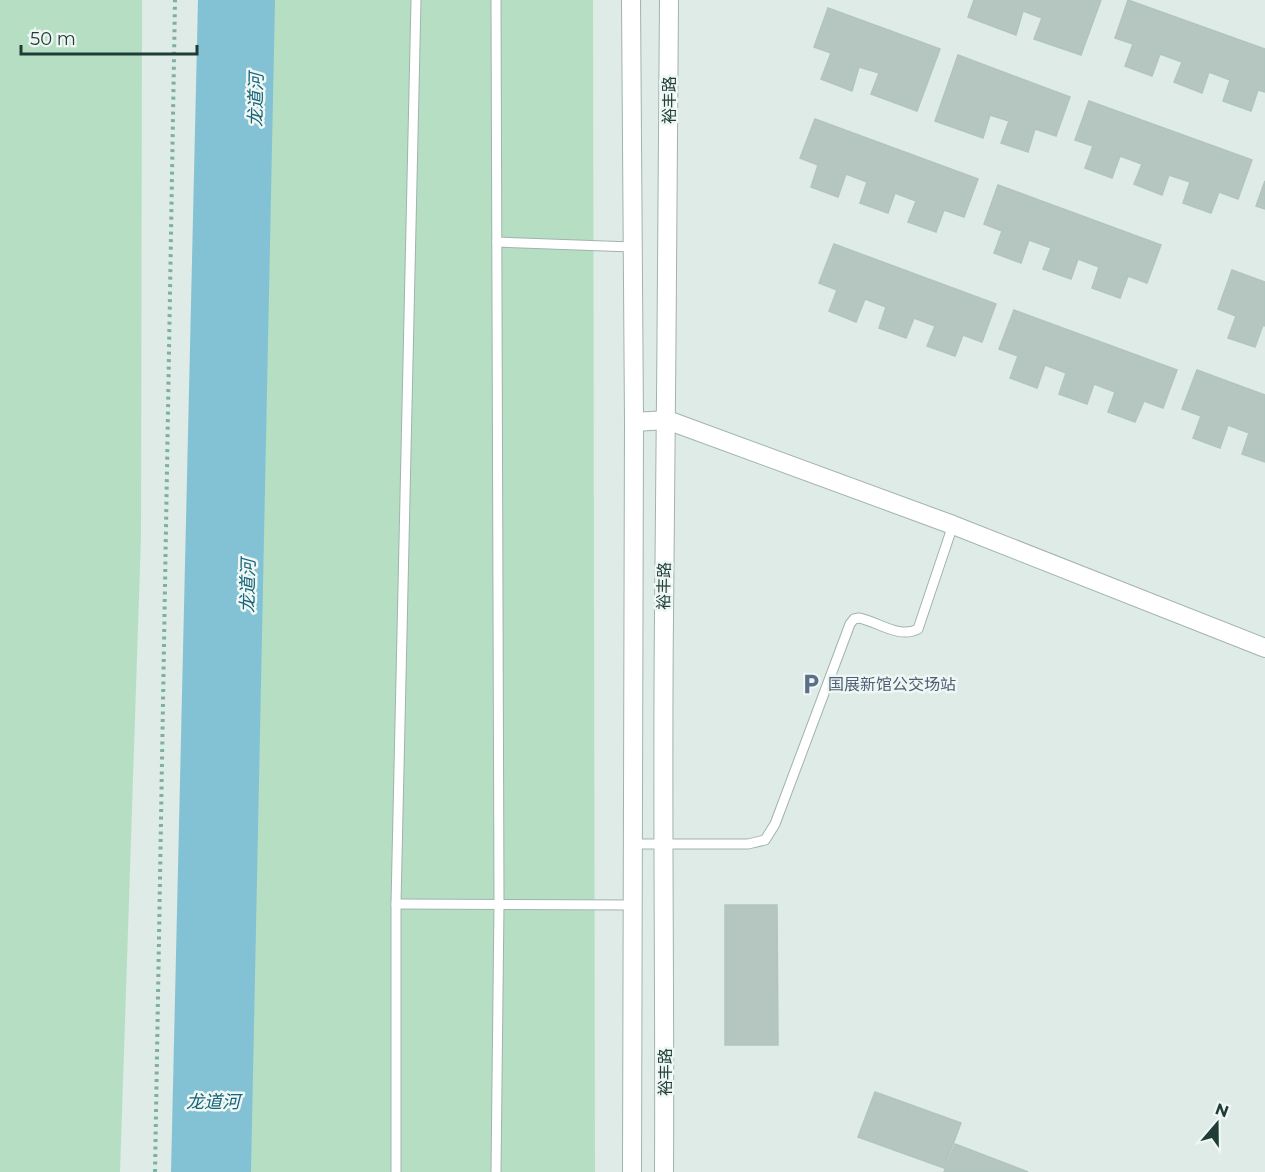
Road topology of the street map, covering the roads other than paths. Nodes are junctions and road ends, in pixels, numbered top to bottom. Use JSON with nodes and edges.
{"nodes":[{"id":1,"x":416,"y":0,"type":"edge"},
{"id":2,"x":496,"y":0,"type":"edge"},
{"id":3,"x":632,"y":0,"type":"edge"},
{"id":4,"x":669,"y":0,"type":"edge"},
{"id":5,"x":497,"y":242,"type":"junction"},
{"id":6,"x":632,"y":247,"type":"junction"},
{"id":7,"x":667,"y":420,"type":"junction"},
{"id":8,"x":634,"y":422,"type":"junction"},
{"id":9,"x":953,"y":525,"type":"junction"},
{"id":10,"x":1265,"y":648,"type":"edge"},
{"id":11,"x":632,"y":844,"type":"junction"},
{"id":12,"x":664,"y":844,"type":"junction"},
{"id":13,"x":396,"y":904,"type":"junction"},
{"id":14,"x":499,"y":904,"type":"junction"},
{"id":15,"x":632,"y":905,"type":"junction"},
{"id":16,"x":396,"y":1172,"type":"edge"},
{"id":17,"x":496,"y":1172,"type":"edge"},
{"id":18,"x":632,"y":1172,"type":"edge"},
{"id":19,"x":664,"y":1172,"type":"edge"}],
"edges":[{"from":1,"to":13,"type":"lane"},
{"from":2,"to":5,"type":"lane"},
{"from":3,"to":6,"type":"street","name":"裕丰路"},
{"from":4,"to":7,"type":"street","name":"裕丰路"},
{"from":5,"to":6,"type":"lane"},
{"from":5,"to":14,"type":"lane"},
{"from":6,"to":8,"type":"street","name":"裕丰路"},
{"from":7,"to":8,"type":"street"},
{"from":7,"to":9,"type":"street"},
{"from":7,"to":12,"type":"street","name":"裕丰路"},
{"from":8,"to":11,"type":"street","name":"裕丰路"},
{"from":9,"to":10,"type":"street"},
{"from":9,"to":12,"type":"lane"},
{"from":11,"to":12,"type":"lane"},
{"from":11,"to":15,"type":"street","name":"裕丰路"},
{"from":12,"to":19,"type":"street","name":"裕丰路"},
{"from":13,"to":14,"type":"lane"},
{"from":13,"to":16,"type":"lane"},
{"from":14,"to":15,"type":"lane"},
{"from":14,"to":17,"type":"lane"},
{"from":15,"to":18,"type":"street","name":"裕丰路"}]}
